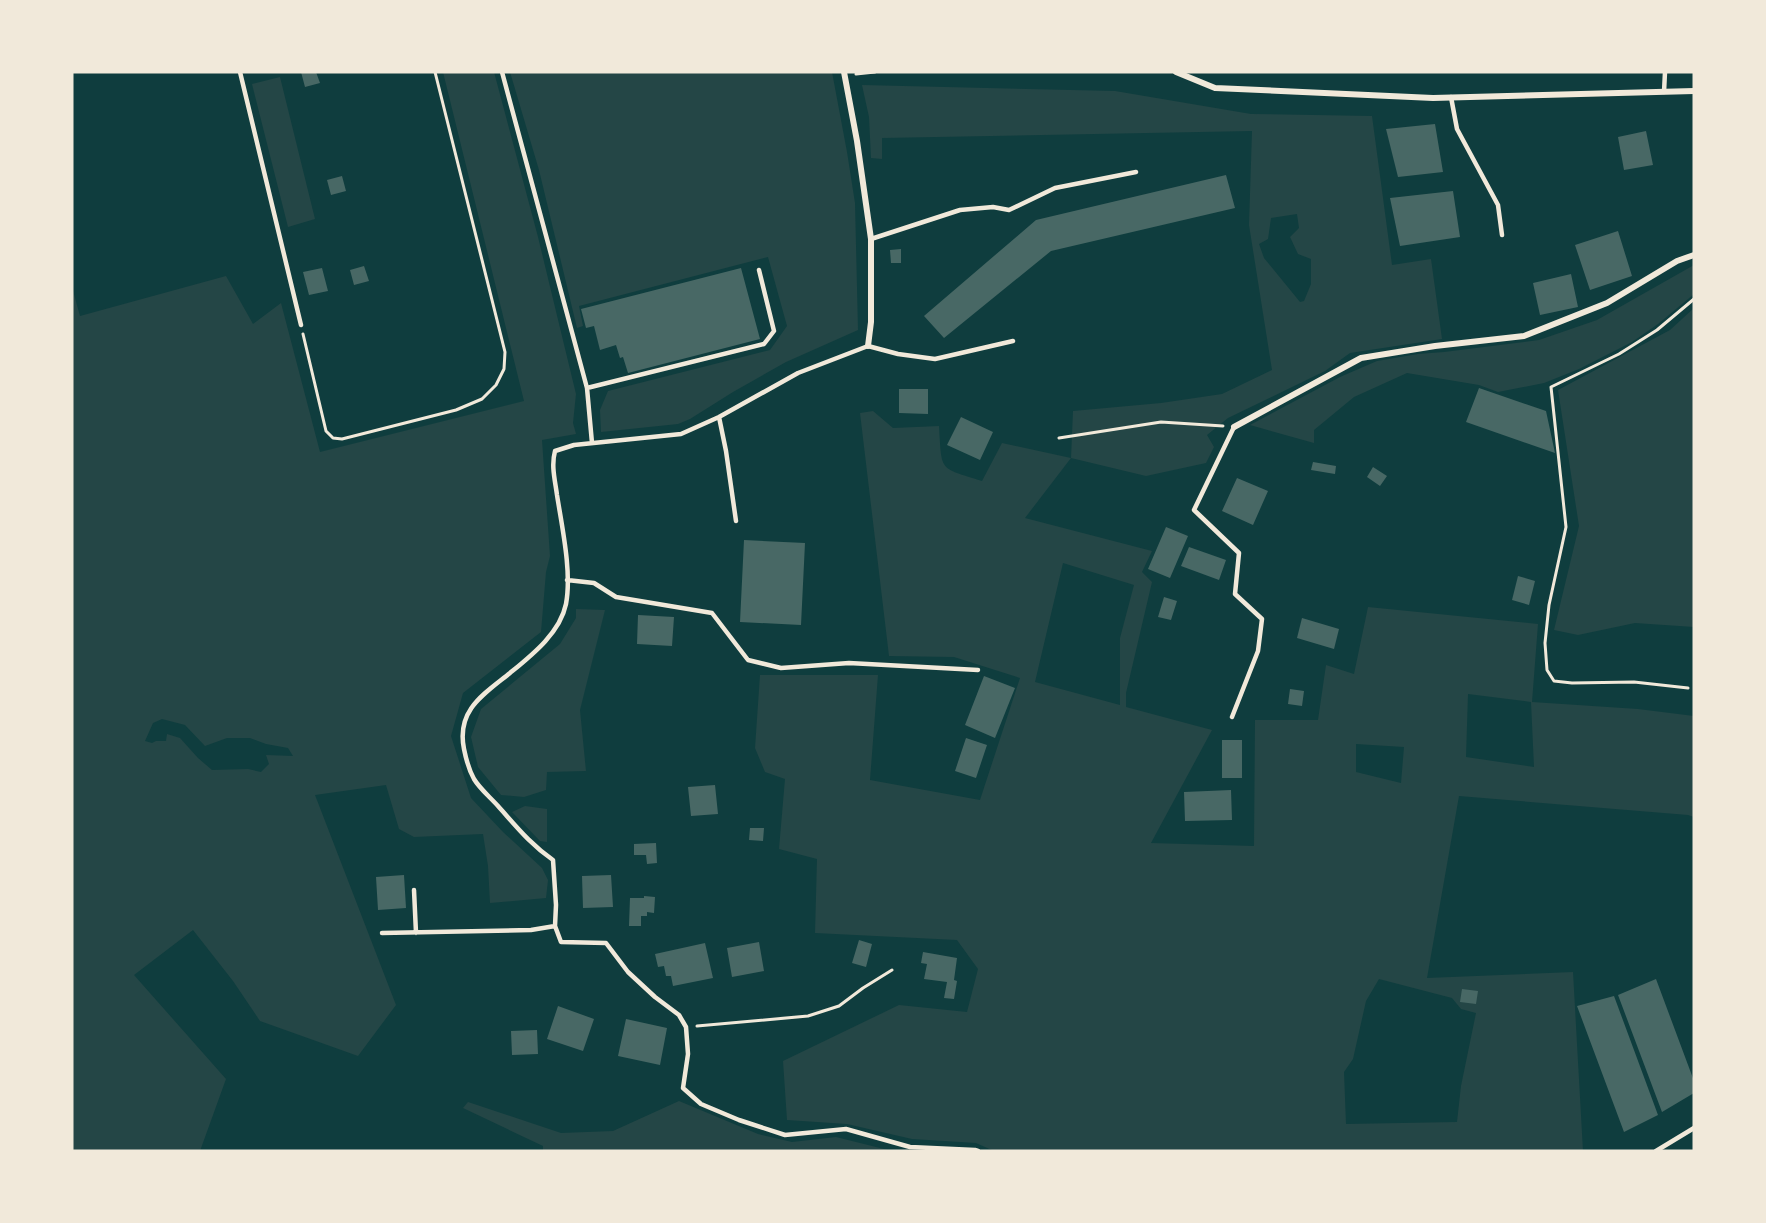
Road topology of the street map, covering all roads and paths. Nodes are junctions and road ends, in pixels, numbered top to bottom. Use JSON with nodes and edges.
{"nodes":[{"id":1,"x":240,"y":72,"type":"edge"},
{"id":2,"x":435,"y":72,"type":"edge"},
{"id":3,"x":502,"y":72,"type":"edge"},
{"id":4,"x":875,"y":72,"type":"edge"},
{"id":5,"x":1176,"y":72,"type":"edge"},
{"id":6,"x":1665,"y":72,"type":"edge"},
{"id":7,"x":845,"y":74,"type":"edge"},
{"id":8,"x":1694,"y":91,"type":"edge"},
{"id":9,"x":1664,"y":92,"type":"junction"},
{"id":10,"x":1451,"y":98,"type":"junction"},
{"id":11,"x":1136,"y":172,"type":"dead end"},
{"id":12,"x":1502,"y":235,"type":"dead end"},
{"id":13,"x":871,"y":240,"type":"junction"},
{"id":14,"x":1694,"y":255,"type":"edge"},
{"id":15,"x":759,"y":270,"type":"dead end"},
{"id":16,"x":1694,"y":298,"type":"edge"},
{"id":17,"x":301,"y":325,"type":"joint"},
{"id":18,"x":1013,"y":341,"type":"dead end"},
{"id":19,"x":868,"y":346,"type":"junction"},
{"id":20,"x":587,"y":388,"type":"junction"},
{"id":21,"x":719,"y":417,"type":"junction"},
{"id":22,"x":1234,"y":427,"type":"junction"},
{"id":23,"x":1059,"y":438,"type":"dead end"},
{"id":24,"x":592,"y":443,"type":"junction"},
{"id":25,"x":736,"y":521,"type":"dead end"},
{"id":26,"x":567,"y":580,"type":"junction"},
{"id":27,"x":978,"y":669,"type":"dead end"},
{"id":28,"x":1688,"y":688,"type":"dead end"},
{"id":29,"x":1232,"y":717,"type":"dead end"},
{"id":30,"x":414,"y":890,"type":"dead end"},
{"id":31,"x":555,"y":926,"type":"junction"},
{"id":32,"x":382,"y":933,"type":"dead end"},
{"id":33,"x":416,"y":933,"type":"junction"},
{"id":34,"x":892,"y":970,"type":"dead end"},
{"id":35,"x":687,"y":1027,"type":"junction"},
{"id":36,"x":1694,"y":1128,"type":"edge"},
{"id":37,"x":978,"y":1151,"type":"edge"},
{"id":38,"x":1656,"y":1151,"type":"edge"}],
"edges":[{"from":1,"to":17,"type":"lane"},
{"from":2,"to":17,"type":"path"},
{"from":3,"to":20,"type":"lane"},
{"from":4,"to":7,"type":"path"},
{"from":5,"to":10,"type":"street"},
{"from":6,"to":9,"type":"lane"},
{"from":7,"to":13,"type":"street"},
{"from":8,"to":9,"type":"street"},
{"from":9,"to":10,"type":"street"},
{"from":10,"to":12,"type":"lane"},
{"from":11,"to":13,"type":"lane"},
{"from":13,"to":19,"type":"street"},
{"from":14,"to":22,"type":"street"},
{"from":15,"to":20,"type":"lane"},
{"from":16,"to":28,"type":"path"},
{"from":18,"to":19,"type":"lane"},
{"from":19,"to":21,"type":"lane"},
{"from":20,"to":24,"type":"lane"},
{"from":21,"to":24,"type":"lane"},
{"from":21,"to":25,"type":"lane"},
{"from":22,"to":23,"type":"path"},
{"from":22,"to":29,"type":"lane"},
{"from":24,"to":26,"type":"lane"},
{"from":26,"to":27,"type":"lane"},
{"from":26,"to":31,"type":"lane"},
{"from":30,"to":33,"type":"lane"},
{"from":31,"to":33,"type":"lane"},
{"from":31,"to":35,"type":"lane"},
{"from":32,"to":33,"type":"lane"},
{"from":34,"to":35,"type":"path"},
{"from":35,"to":37,"type":"lane"},
{"from":36,"to":38,"type":"lane"}]}
